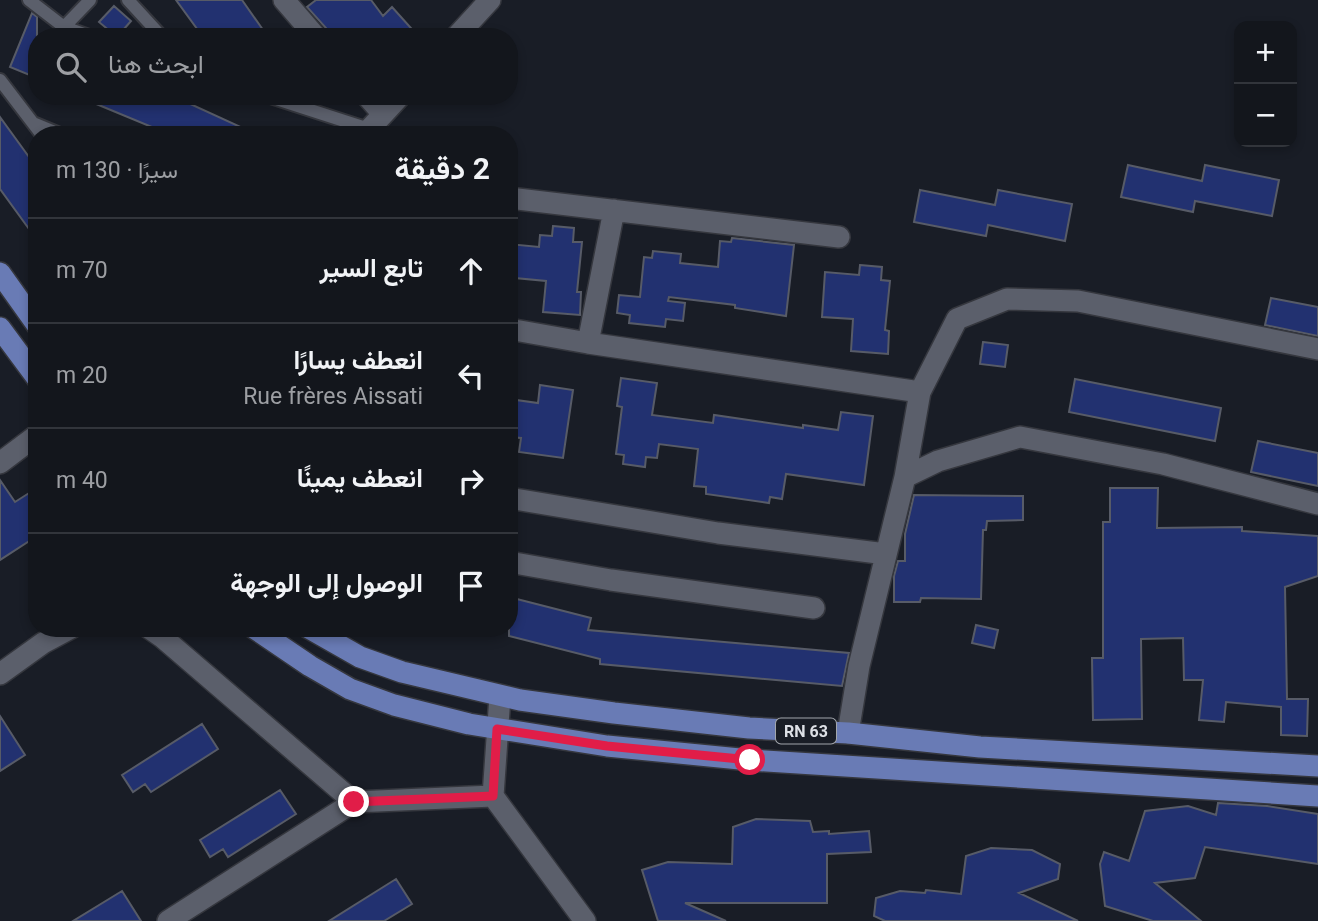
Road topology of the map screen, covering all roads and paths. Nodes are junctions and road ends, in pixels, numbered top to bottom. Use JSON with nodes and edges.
{"nodes":[{"id":1,"x":29,"y":0,"type":"edge"},
{"id":2,"x":90,"y":0,"type":"edge"},
{"id":3,"x":128,"y":0,"type":"edge"},
{"id":4,"x":284,"y":0,"type":"edge"},
{"id":5,"x":490,"y":0,"type":"edge"},
{"id":6,"x":64,"y":27,"type":"joint"},
{"id":7,"x":154,"y":28,"type":"edge"},
{"id":8,"x":308,"y":28,"type":"edge"},
{"id":9,"x":464,"y":28,"type":"edge"},
{"id":10,"x":0,"y":80,"type":"edge"},
{"id":11,"x":298,"y":105,"type":"edge"},
{"id":12,"x":368,"y":105,"type":"edge"},
{"id":13,"x":392,"y":105,"type":"edge"},
{"id":14,"x":33,"y":123,"type":"junction"},
{"id":15,"x":35,"y":126,"type":"edge"},
{"id":16,"x":40,"y":126,"type":"edge"},
{"id":17,"x":372,"y":126,"type":"edge"},
{"id":18,"x":518,"y":199,"type":"edge"},
{"id":19,"x":614,"y":210,"type":"junction"},
{"id":20,"x":839,"y":237,"type":"dead end"},
{"id":21,"x":0,"y":273,"type":"edge"},
{"id":22,"x":28,"y":312,"type":"edge"},
{"id":23,"x":0,"y":328,"type":"edge"},
{"id":24,"x":518,"y":330,"type":"edge"},
{"id":25,"x":588,"y":343,"type":"junction"},
{"id":26,"x":1318,"y":349,"type":"edge"},
{"id":27,"x":28,"y":366,"type":"edge"},
{"id":28,"x":920,"y":392,"type":"junction"},
{"id":29,"x":28,"y":442,"type":"edge"},
{"id":30,"x":0,"y":464,"type":"edge"},
{"id":31,"x":905,"y":477,"type":"junction"},
{"id":32,"x":518,"y":500,"type":"edge"},
{"id":33,"x":1318,"y":504,"type":"edge"},
{"id":34,"x":886,"y":554,"type":"junction"},
{"id":35,"x":518,"y":564,"type":"edge"},
{"id":36,"x":814,"y":608,"type":"dead end"},
{"id":37,"x":54,"y":637,"type":"edge"},
{"id":38,"x":162,"y":637,"type":"edge"},
{"id":39,"x":267,"y":637,"type":"edge"},
{"id":40,"x":325,"y":637,"type":"edge"},
{"id":41,"x":0,"y":674,"type":"edge"},
{"id":42,"x":500,"y":696,"type":"junction"},
{"id":43,"x":497,"y":729,"type":"junction"},
{"id":44,"x":848,"y":733,"type":"junction"},
{"id":45,"x":1318,"y":766,"type":"edge"},
{"id":46,"x":493,"y":796,"type":"junction"},
{"id":47,"x":1318,"y":796,"type":"edge"},
{"id":48,"x":354,"y":802,"type":"junction"},
{"id":49,"x":168,"y":921,"type":"edge"},
{"id":50,"x":585,"y":921,"type":"edge"}],
"edges":[{"from":1,"to":6,"type":"lane"},
{"from":2,"to":6,"type":"lane"},
{"from":3,"to":7,"type":"lane"},
{"from":4,"to":8,"type":"street"},
{"from":5,"to":9,"type":"street"},
{"from":10,"to":14,"type":"lane"},
{"from":11,"to":17,"type":"lane"},
{"from":12,"to":17,"type":"street"},
{"from":13,"to":17,"type":"street"},
{"from":14,"to":15,"type":"lane"},
{"from":14,"to":16,"type":"lane"},
{"from":18,"to":19,"type":"street"},
{"from":19,"to":20,"type":"street"},
{"from":19,"to":25,"type":"street"},
{"from":21,"to":22,"type":"main road"},
{"from":23,"to":27,"type":"main road"},
{"from":24,"to":25,"type":"street"},
{"from":25,"to":28,"type":"street"},
{"from":26,"to":28,"type":"street"},
{"from":28,"to":31,"type":"street"},
{"from":29,"to":30,"type":"street"},
{"from":31,"to":33,"type":"street"},
{"from":31,"to":34,"type":"street"},
{"from":32,"to":34,"type":"street"},
{"from":34,"to":44,"type":"street"},
{"from":35,"to":36,"type":"street"},
{"from":37,"to":41,"type":"street"},
{"from":38,"to":48,"type":"street"},
{"from":39,"to":43,"type":"main road"},
{"from":40,"to":42,"type":"main road","number":"RN 63"},
{"from":42,"to":43,"type":"street"},
{"from":42,"to":44,"type":"main road","number":"RN 63"},
{"from":43,"to":46,"type":"street"},
{"from":43,"to":47,"type":"main road"},
{"from":44,"to":45,"type":"main road","number":"RN 63"},
{"from":46,"to":48,"type":"street"},
{"from":46,"to":50,"type":"street"},
{"from":48,"to":49,"type":"street"}]}
